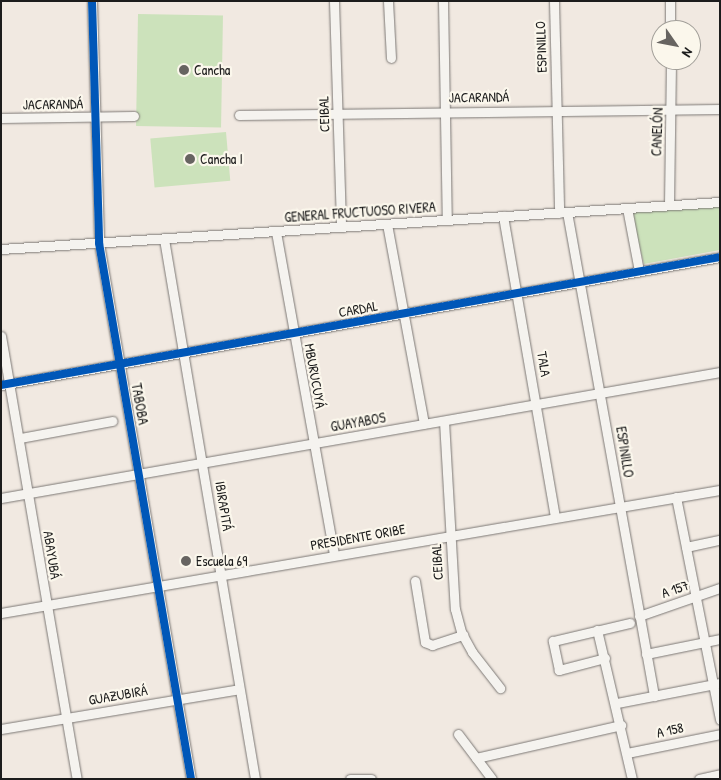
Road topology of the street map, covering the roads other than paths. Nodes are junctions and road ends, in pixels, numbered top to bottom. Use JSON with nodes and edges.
{"nodes":[{"id":1,"x":92,"y":1,"type":"edge"},
{"id":2,"x":334,"y":1,"type":"edge"},
{"id":3,"x":388,"y":1,"type":"edge"},
{"id":4,"x":444,"y":1,"type":"edge"},
{"id":5,"x":554,"y":1,"type":"edge"},
{"id":6,"x":670,"y":1,"type":"edge"},
{"id":7,"x":670,"y":20,"type":"edge"},
{"id":8,"x":391,"y":58,"type":"dead end"},
{"id":9,"x":671,"y":70,"type":"edge"},
{"id":10,"x":556,"y":109,"type":"junction"},
{"id":11,"x":672,"y":109,"type":"junction"},
{"id":12,"x":720,"y":109,"type":"edge"},
{"id":13,"x":445,"y":112,"type":"junction"},
{"id":14,"x":338,"y":113,"type":"junction"},
{"id":15,"x":239,"y":115,"type":"dead end"},
{"id":16,"x":134,"y":116,"type":"dead end"},
{"id":17,"x":95,"y":117,"type":"junction"},
{"id":18,"x":1,"y":118,"type":"edge"},
{"id":19,"x":720,"y":202,"type":"edge"},
{"id":20,"x":668,"y":205,"type":"junction"},
{"id":21,"x":627,"y":208,"type":"junction"},
{"id":22,"x":563,"y":213,"type":"junction"},
{"id":23,"x":503,"y":216,"type":"junction"},
{"id":24,"x":447,"y":220,"type":"junction"},
{"id":25,"x":387,"y":224,"type":"junction"},
{"id":26,"x":341,"y":226,"type":"junction"},
{"id":27,"x":276,"y":232,"type":"junction"},
{"id":28,"x":164,"y":239,"type":"junction"},
{"id":29,"x":99,"y":242,"type":"junction"},
{"id":30,"x":1,"y":249,"type":"edge"},
{"id":31,"x":720,"y":257,"type":"edge"},
{"id":32,"x":640,"y":271,"type":"junction"},
{"id":33,"x":581,"y":282,"type":"junction"},
{"id":34,"x":518,"y":292,"type":"junction"},
{"id":35,"x":404,"y":314,"type":"junction"},
{"id":36,"x":293,"y":333,"type":"junction"},
{"id":37,"x":1,"y":336,"type":"edge"},
{"id":38,"x":182,"y":353,"type":"junction"},
{"id":39,"x":120,"y":364,"type":"junction"},
{"id":40,"x":720,"y":372,"type":"edge"},
{"id":41,"x":6,"y":384,"type":"edge"},
{"id":42,"x":601,"y":393,"type":"junction"},
{"id":43,"x":536,"y":405,"type":"junction"},
{"id":44,"x":112,"y":421,"type":"dead end"},
{"id":45,"x":444,"y":421,"type":"junction"},
{"id":46,"x":424,"y":424,"type":"junction"},
{"id":47,"x":20,"y":438,"type":"junction"},
{"id":48,"x":313,"y":444,"type":"junction"},
{"id":49,"x":203,"y":464,"type":"junction"},
{"id":50,"x":140,"y":475,"type":"junction"},
{"id":51,"x":720,"y":490,"type":"edge"},
{"id":52,"x":28,"y":493,"type":"junction"},
{"id":53,"x":676,"y":497,"type":"junction"},
{"id":54,"x":1,"y":498,"type":"edge"},
{"id":55,"x":619,"y":506,"type":"junction"},
{"id":56,"x":555,"y":517,"type":"junction"},
{"id":57,"x":450,"y":534,"type":"junction"},
{"id":58,"x":720,"y":540,"type":"edge"},
{"id":59,"x":686,"y":547,"type":"junction"},
{"id":60,"x":334,"y":555,"type":"junction"},
{"id":61,"x":221,"y":575,"type":"junction"},
{"id":62,"x":415,"y":581,"type":"dead end"},
{"id":63,"x":158,"y":587,"type":"junction"},
{"id":64,"x":720,"y":588,"type":"edge"},
{"id":65,"x":696,"y":596,"type":"junction"},
{"id":66,"x":46,"y":606,"type":"junction"},
{"id":67,"x":1,"y":614,"type":"edge"},
{"id":68,"x":639,"y":616,"type":"junction"},
{"id":69,"x":630,"y":623,"type":"dead end"},
{"id":70,"x":597,"y":630,"type":"junction"},
{"id":71,"x":463,"y":635,"type":"junction"},
{"id":72,"x":720,"y":639,"type":"edge"},
{"id":73,"x":705,"y":642,"type":"junction"},
{"id":74,"x":646,"y":654,"type":"junction"},
{"id":75,"x":604,"y":658,"type":"junction"},
{"id":76,"x":716,"y":684,"type":"edge"},
{"id":77,"x":239,"y":688,"type":"junction"},
{"id":78,"x":500,"y":688,"type":"dead end"},
{"id":79,"x":654,"y":696,"type":"junction"},
{"id":80,"x":177,"y":699,"type":"junction"},
{"id":81,"x":616,"y":703,"type":"junction"},
{"id":82,"x":66,"y":717,"type":"junction"},
{"id":83,"x":720,"y":720,"type":"edge"},
{"id":84,"x":621,"y":725,"type":"junction"},
{"id":85,"x":1,"y":729,"type":"edge"},
{"id":86,"x":458,"y":734,"type":"dead end"},
{"id":87,"x":720,"y":734,"type":"edge"},
{"id":88,"x":627,"y":753,"type":"junction"},
{"id":89,"x":476,"y":758,"type":"junction"},
{"id":90,"x":720,"y":774,"type":"edge"},
{"id":91,"x":354,"y":778,"type":"edge"},
{"id":92,"x":77,"y":779,"type":"edge"},
{"id":93,"x":191,"y":779,"type":"edge"},
{"id":94,"x":255,"y":779,"type":"edge"},
{"id":95,"x":371,"y":779,"type":"edge"},
{"id":96,"x":492,"y":779,"type":"edge"},
{"id":97,"x":632,"y":779,"type":"edge"},
{"id":98,"x":700,"y":779,"type":"edge"}],
"edges":[{"from":1,"to":17,"type":"street","name":"TABOBA"},
{"from":2,"to":14,"type":"street","name":"CEIBAL"},
{"from":3,"to":8,"type":"street"},
{"from":4,"to":13,"type":"street"},
{"from":5,"to":10,"type":"street","name":"ESPINILLO"},
{"from":6,"to":7,"type":"street"},
{"from":9,"to":11,"type":"street","name":"CANELÓN"},
{"from":10,"to":11,"type":"street","name":"JACARANDÁ"},
{"from":10,"to":13,"type":"street","name":"JACARANDÁ"},
{"from":10,"to":22,"type":"street","name":"ESPINILLO"},
{"from":11,"to":12,"type":"street","name":"JACARANDÁ"},
{"from":11,"to":20,"type":"street","name":"CANELÓN"},
{"from":13,"to":14,"type":"street","name":"JACARANDÁ"},
{"from":13,"to":24,"type":"street"},
{"from":14,"to":15,"type":"street","name":"JACARANDÁ"},
{"from":14,"to":26,"type":"street","name":"CEIBAL"},
{"from":16,"to":17,"type":"street","name":"JACARANDÁ"},
{"from":17,"to":18,"type":"street","name":"JACARANDÁ"},
{"from":17,"to":29,"type":"street","name":"TABOBA"},
{"from":19,"to":20,"type":"street","name":"GENERAL FRUCTUOSO RIVERA"},
{"from":20,"to":21,"type":"street","name":"GENERAL FRUCTUOSO RIVERA"},
{"from":21,"to":22,"type":"street","name":"GENERAL FRUCTUOSO RIVERA"},
{"from":21,"to":32,"type":"street"},
{"from":22,"to":23,"type":"street","name":"GENERAL FRUCTUOSO RIVERA"},
{"from":22,"to":33,"type":"street","name":"ESPINILLO"},
{"from":23,"to":24,"type":"street","name":"GENERAL FRUCTUOSO RIVERA"},
{"from":23,"to":34,"type":"street","name":"TALA"},
{"from":24,"to":25,"type":"street","name":"GENERAL FRUCTUOSO RIVERA"},
{"from":25,"to":26,"type":"street","name":"GENERAL FRUCTUOSO RIVERA"},
{"from":25,"to":35,"type":"street"},
{"from":26,"to":27,"type":"street","name":"GENERAL FRUCTUOSO RIVERA"},
{"from":27,"to":28,"type":"street","name":"GENERAL FRUCTUOSO RIVERA"},
{"from":27,"to":36,"type":"street","name":"MBURUCUYÁ"},
{"from":28,"to":29,"type":"street","name":"GENERAL FRUCTUOSO RIVERA"},
{"from":28,"to":38,"type":"street","name":"IBIRAPITÁ"},
{"from":29,"to":30,"type":"street","name":"GENERAL FRUCTUOSO RIVERA"},
{"from":29,"to":39,"type":"street","name":"TABOBA"},
{"from":31,"to":32,"type":"street","name":"CARDAL"},
{"from":32,"to":33,"type":"street","name":"CARDAL"},
{"from":33,"to":34,"type":"street","name":"CARDAL"},
{"from":33,"to":42,"type":"street","name":"ESPINILLO"},
{"from":34,"to":35,"type":"street","name":"CARDAL"},
{"from":34,"to":43,"type":"street","name":"TALA"},
{"from":35,"to":36,"type":"street","name":"CARDAL"},
{"from":35,"to":46,"type":"street"},
{"from":36,"to":38,"type":"street","name":"CARDAL"},
{"from":36,"to":48,"type":"street","name":"MBURUCUYÁ"},
{"from":37,"to":41,"type":"street","name":"ABAYUBÁ"},
{"from":38,"to":39,"type":"street","name":"CARDAL"},
{"from":38,"to":49,"type":"street","name":"IBIRAPITÁ"},
{"from":39,"to":41,"type":"street","name":"CARDAL"},
{"from":39,"to":50,"type":"street","name":"TABOBA"},
{"from":40,"to":42,"type":"street","name":"GUAYABOS"},
{"from":41,"to":47,"type":"street","name":"ABAYUBÁ"},
{"from":42,"to":43,"type":"street","name":"GUAYABOS"},
{"from":42,"to":55,"type":"street","name":"ESPINILLO"},
{"from":43,"to":45,"type":"street","name":"GUAYABOS"},
{"from":43,"to":56,"type":"street","name":"TALA"},
{"from":44,"to":47,"type":"street"},
{"from":45,"to":46,"type":"street","name":"GUAYABOS"},
{"from":45,"to":57,"type":"street","name":"CEIBAL"},
{"from":46,"to":48,"type":"street","name":"GUAYABOS"},
{"from":47,"to":52,"type":"street","name":"ABAYUBÁ"},
{"from":48,"to":49,"type":"street","name":"GUAYABOS"},
{"from":48,"to":60,"type":"street","name":"MBURUCUYÁ"},
{"from":49,"to":50,"type":"street","name":"GUAYABOS"},
{"from":49,"to":61,"type":"street","name":"IBIRAPITÁ"},
{"from":50,"to":52,"type":"street","name":"GUAYABOS"},
{"from":50,"to":63,"type":"street","name":"TABOBA"},
{"from":51,"to":53,"type":"street","name":"PRESIDENTE ORIBE"},
{"from":52,"to":54,"type":"street","name":"GUAYABOS"},
{"from":52,"to":66,"type":"street","name":"ABAYUBÁ"},
{"from":53,"to":55,"type":"street","name":"PRESIDENTE ORIBE"},
{"from":53,"to":59,"type":"street"},
{"from":55,"to":56,"type":"street","name":"PRESIDENTE ORIBE"},
{"from":55,"to":68,"type":"street","name":"ESPINILLO"},
{"from":56,"to":57,"type":"street","name":"PRESIDENTE ORIBE"},
{"from":57,"to":60,"type":"street","name":"PRESIDENTE ORIBE"},
{"from":57,"to":71,"type":"street","name":"CEIBAL"},
{"from":58,"to":59,"type":"street"},
{"from":59,"to":65,"type":"street"},
{"from":60,"to":61,"type":"street","name":"PRESIDENTE ORIBE"},
{"from":61,"to":63,"type":"street","name":"PRESIDENTE ORIBE"},
{"from":61,"to":77,"type":"street","name":"IBIRAPITÁ"},
{"from":62,"to":71,"type":"street"},
{"from":63,"to":66,"type":"street","name":"PRESIDENTE ORIBE"},
{"from":63,"to":80,"type":"street","name":"TABOBA"},
{"from":64,"to":65,"type":"street","name":"A 157"},
{"from":65,"to":68,"type":"street","name":"A 157"},
{"from":65,"to":73,"type":"street"},
{"from":66,"to":67,"type":"street","name":"PRESIDENTE ORIBE"},
{"from":66,"to":82,"type":"street","name":"ABAYUBÁ"},
{"from":68,"to":74,"type":"street","name":"ESPINILLO"},
{"from":69,"to":70,"type":"street"},
{"from":70,"to":75,"type":"street"},
{"from":70,"to":75,"type":"street"},
{"from":71,"to":78,"type":"street","name":"CEIBAL"},
{"from":72,"to":73,"type":"street"},
{"from":73,"to":74,"type":"street"},
{"from":73,"to":76,"type":"street"},
{"from":74,"to":79,"type":"street","name":"ESPINILLO"},
{"from":75,"to":81,"type":"street"},
{"from":76,"to":79,"type":"street"},
{"from":76,"to":83,"type":"street"},
{"from":77,"to":80,"type":"street","name":"GUAZUBIRÁ"},
{"from":77,"to":94,"type":"street","name":"IBIRAPITÁ"},
{"from":79,"to":81,"type":"street"},
{"from":80,"to":82,"type":"street","name":"GUAZUBIRÁ"},
{"from":80,"to":93,"type":"street","name":"TABOBA"},
{"from":81,"to":84,"type":"street"},
{"from":82,"to":85,"type":"street","name":"GUAZUBIRÁ"},
{"from":82,"to":92,"type":"street","name":"ABAYUBÁ"},
{"from":84,"to":88,"type":"street"},
{"from":84,"to":89,"type":"street"},
{"from":86,"to":89,"type":"street"},
{"from":87,"to":88,"type":"street","name":"A 158"},
{"from":88,"to":97,"type":"street"},
{"from":89,"to":96,"type":"street"},
{"from":90,"to":98,"type":"street"},
{"from":91,"to":95,"type":"street"}]}
